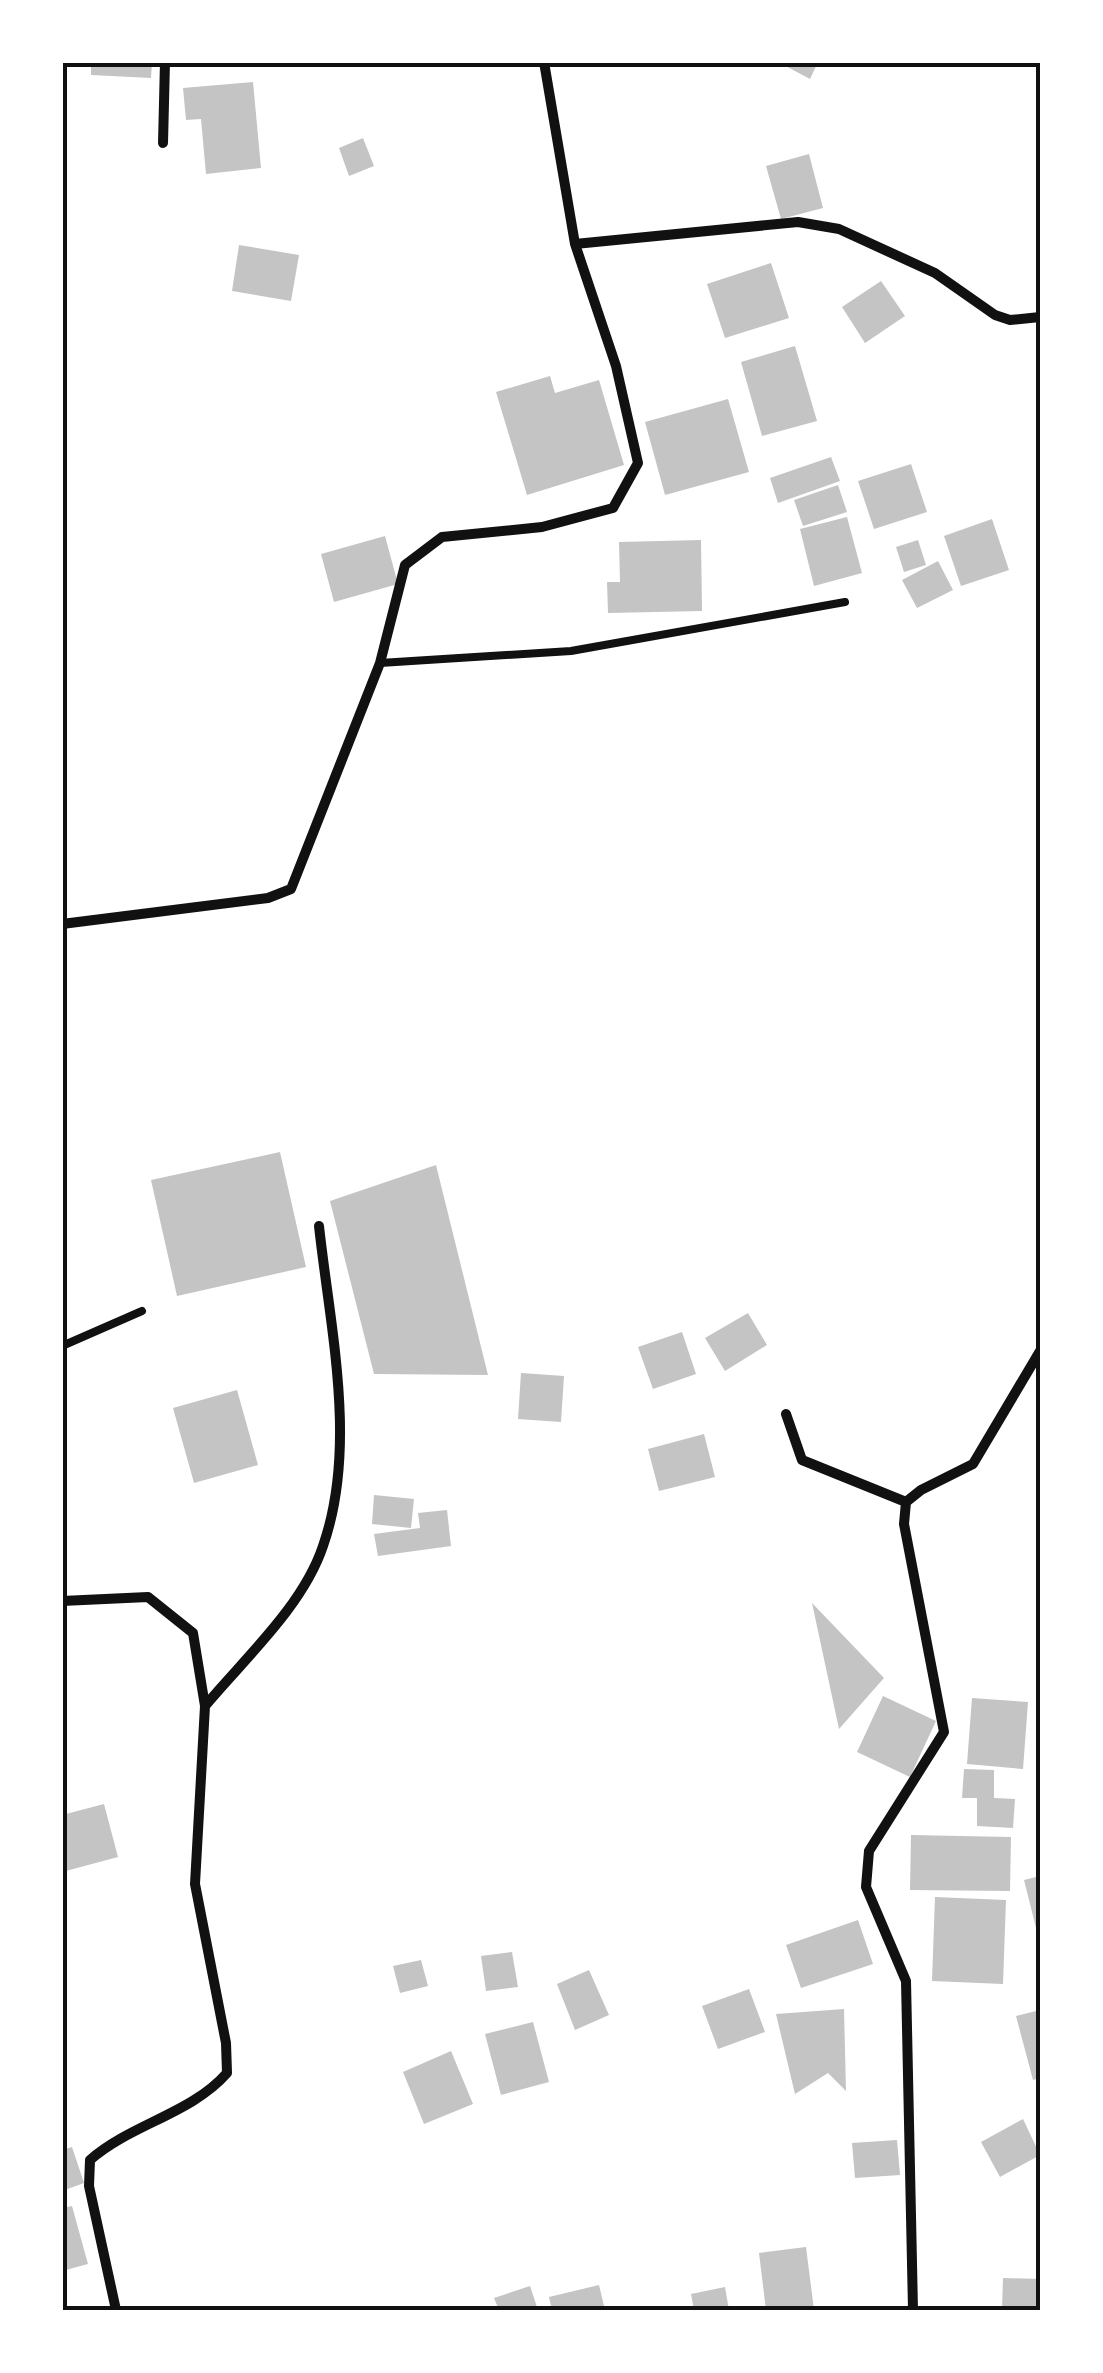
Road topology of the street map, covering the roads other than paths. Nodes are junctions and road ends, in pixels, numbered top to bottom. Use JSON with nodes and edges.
{"nodes":[{"id":1,"x":165,"y":62,"type":"edge"},
{"id":2,"x":544,"y":62,"type":"edge"},
{"id":3,"x":163,"y":142,"type":"dead end"},
{"id":4,"x":575,"y":244,"type":"junction"},
{"id":5,"x":1040,"y":317,"type":"edge"},
{"id":6,"x":846,"y":602,"type":"dead end"},
{"id":7,"x":380,"y":663,"type":"junction"},
{"id":8,"x":62,"y":924,"type":"edge"},
{"id":9,"x":319,"y":1226,"type":"dead end"},
{"id":10,"x":142,"y":1310,"type":"dead end"},
{"id":11,"x":62,"y":1346,"type":"edge"},
{"id":12,"x":1040,"y":1351,"type":"edge"},
{"id":13,"x":786,"y":1414,"type":"dead end"},
{"id":14,"x":906,"y":1502,"type":"junction"},
{"id":15,"x":62,"y":1601,"type":"edge"},
{"id":16,"x":205,"y":1706,"type":"junction"},
{"id":17,"x":116,"y":2310,"type":"edge"},
{"id":18,"x":912,"y":2310,"type":"edge"}],
"edges":[{"from":1,"to":3,"type":"street"},
{"from":2,"to":4,"type":"street"},
{"from":4,"to":5,"type":"street"},
{"from":4,"to":7,"type":"street"},
{"from":6,"to":7,"type":"lane"},
{"from":7,"to":8,"type":"street"},
{"from":9,"to":16,"type":"street"},
{"from":10,"to":11,"type":"lane"},
{"from":12,"to":14,"type":"street"},
{"from":13,"to":14,"type":"street"},
{"from":14,"to":18,"type":"street"},
{"from":15,"to":16,"type":"street"},
{"from":16,"to":17,"type":"street"}]}
